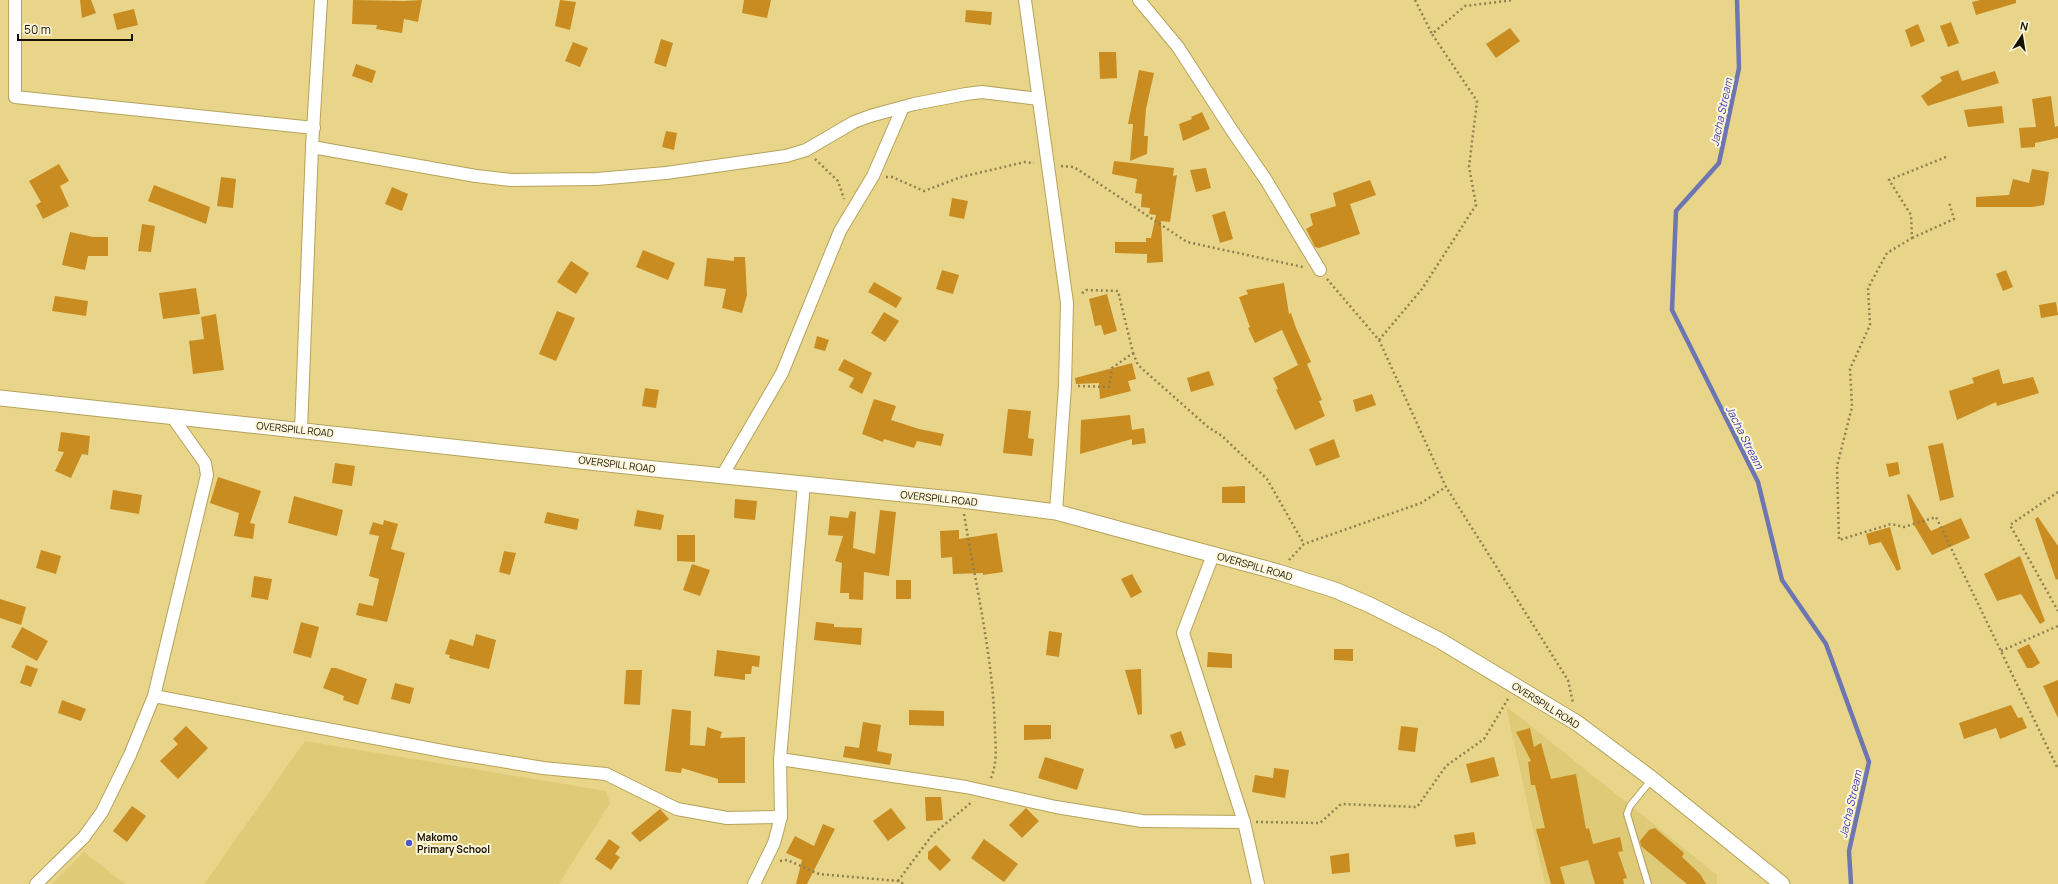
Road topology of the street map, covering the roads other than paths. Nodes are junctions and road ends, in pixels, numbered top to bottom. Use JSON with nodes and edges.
{"nodes":[{"id":1,"x":15,"y":0,"type":"edge"},
{"id":2,"x":321,"y":0,"type":"edge"},
{"id":3,"x":1025,"y":0,"type":"edge"},
{"id":4,"x":1139,"y":0,"type":"edge"},
{"id":5,"x":1039,"y":98,"type":"junction"},
{"id":6,"x":902,"y":107,"type":"junction"},
{"id":7,"x":314,"y":128,"type":"junction"},
{"id":8,"x":312,"y":147,"type":"junction"},
{"id":9,"x":1320,"y":270,"type":"road end"},
{"id":10,"x":0,"y":398,"type":"edge"},
{"id":11,"x":173,"y":418,"type":"junction"},
{"id":12,"x":301,"y":430,"type":"junction"},
{"id":13,"x":722,"y":476,"type":"junction"},
{"id":14,"x":804,"y":484,"type":"junction"},
{"id":15,"x":1056,"y":512,"type":"junction"},
{"id":16,"x":1213,"y":555,"type":"junction"},
{"id":17,"x":154,"y":696,"type":"junction"},
{"id":18,"x":780,"y":759,"type":"junction"},
{"id":19,"x":1652,"y":779,"type":"junction"},
{"id":20,"x":781,"y":817,"type":"junction"},
{"id":21,"x":1244,"y":822,"type":"junction"},
{"id":22,"x":36,"y":884,"type":"edge"},
{"id":23,"x":754,"y":884,"type":"edge"},
{"id":24,"x":1258,"y":884,"type":"edge"},
{"id":25,"x":1648,"y":884,"type":"edge"},
{"id":26,"x":1782,"y":884,"type":"edge"}],
"edges":[{"from":1,"to":7,"type":"street"},
{"from":2,"to":7,"type":"street"},
{"from":3,"to":5,"type":"street"},
{"from":4,"to":9,"type":"street"},
{"from":5,"to":6,"type":"street"},
{"from":5,"to":15,"type":"street"},
{"from":6,"to":8,"type":"street"},
{"from":6,"to":13,"type":"street"},
{"from":7,"to":8,"type":"street"},
{"from":8,"to":12,"type":"street"},
{"from":10,"to":11,"type":"street","name":"OVERSPILL ROAD"},
{"from":11,"to":12,"type":"street","name":"OVERSPILL ROAD"},
{"from":11,"to":17,"type":"street"},
{"from":12,"to":13,"type":"street","name":"OVERSPILL ROAD"},
{"from":13,"to":14,"type":"street","name":"OVERSPILL ROAD"},
{"from":14,"to":15,"type":"street","name":"OVERSPILL ROAD"},
{"from":14,"to":18,"type":"street"},
{"from":15,"to":16,"type":"street","name":"OVERSPILL ROAD"},
{"from":16,"to":19,"type":"street","name":"OVERSPILL ROAD"},
{"from":16,"to":21,"type":"street"},
{"from":17,"to":20,"type":"street"},
{"from":17,"to":22,"type":"street"},
{"from":18,"to":20,"type":"street"},
{"from":18,"to":21,"type":"street"},
{"from":19,"to":25,"type":"lane"},
{"from":19,"to":26,"type":"street","name":"OVERSPILL ROAD"},
{"from":20,"to":23,"type":"street"},
{"from":21,"to":24,"type":"street"}]}
